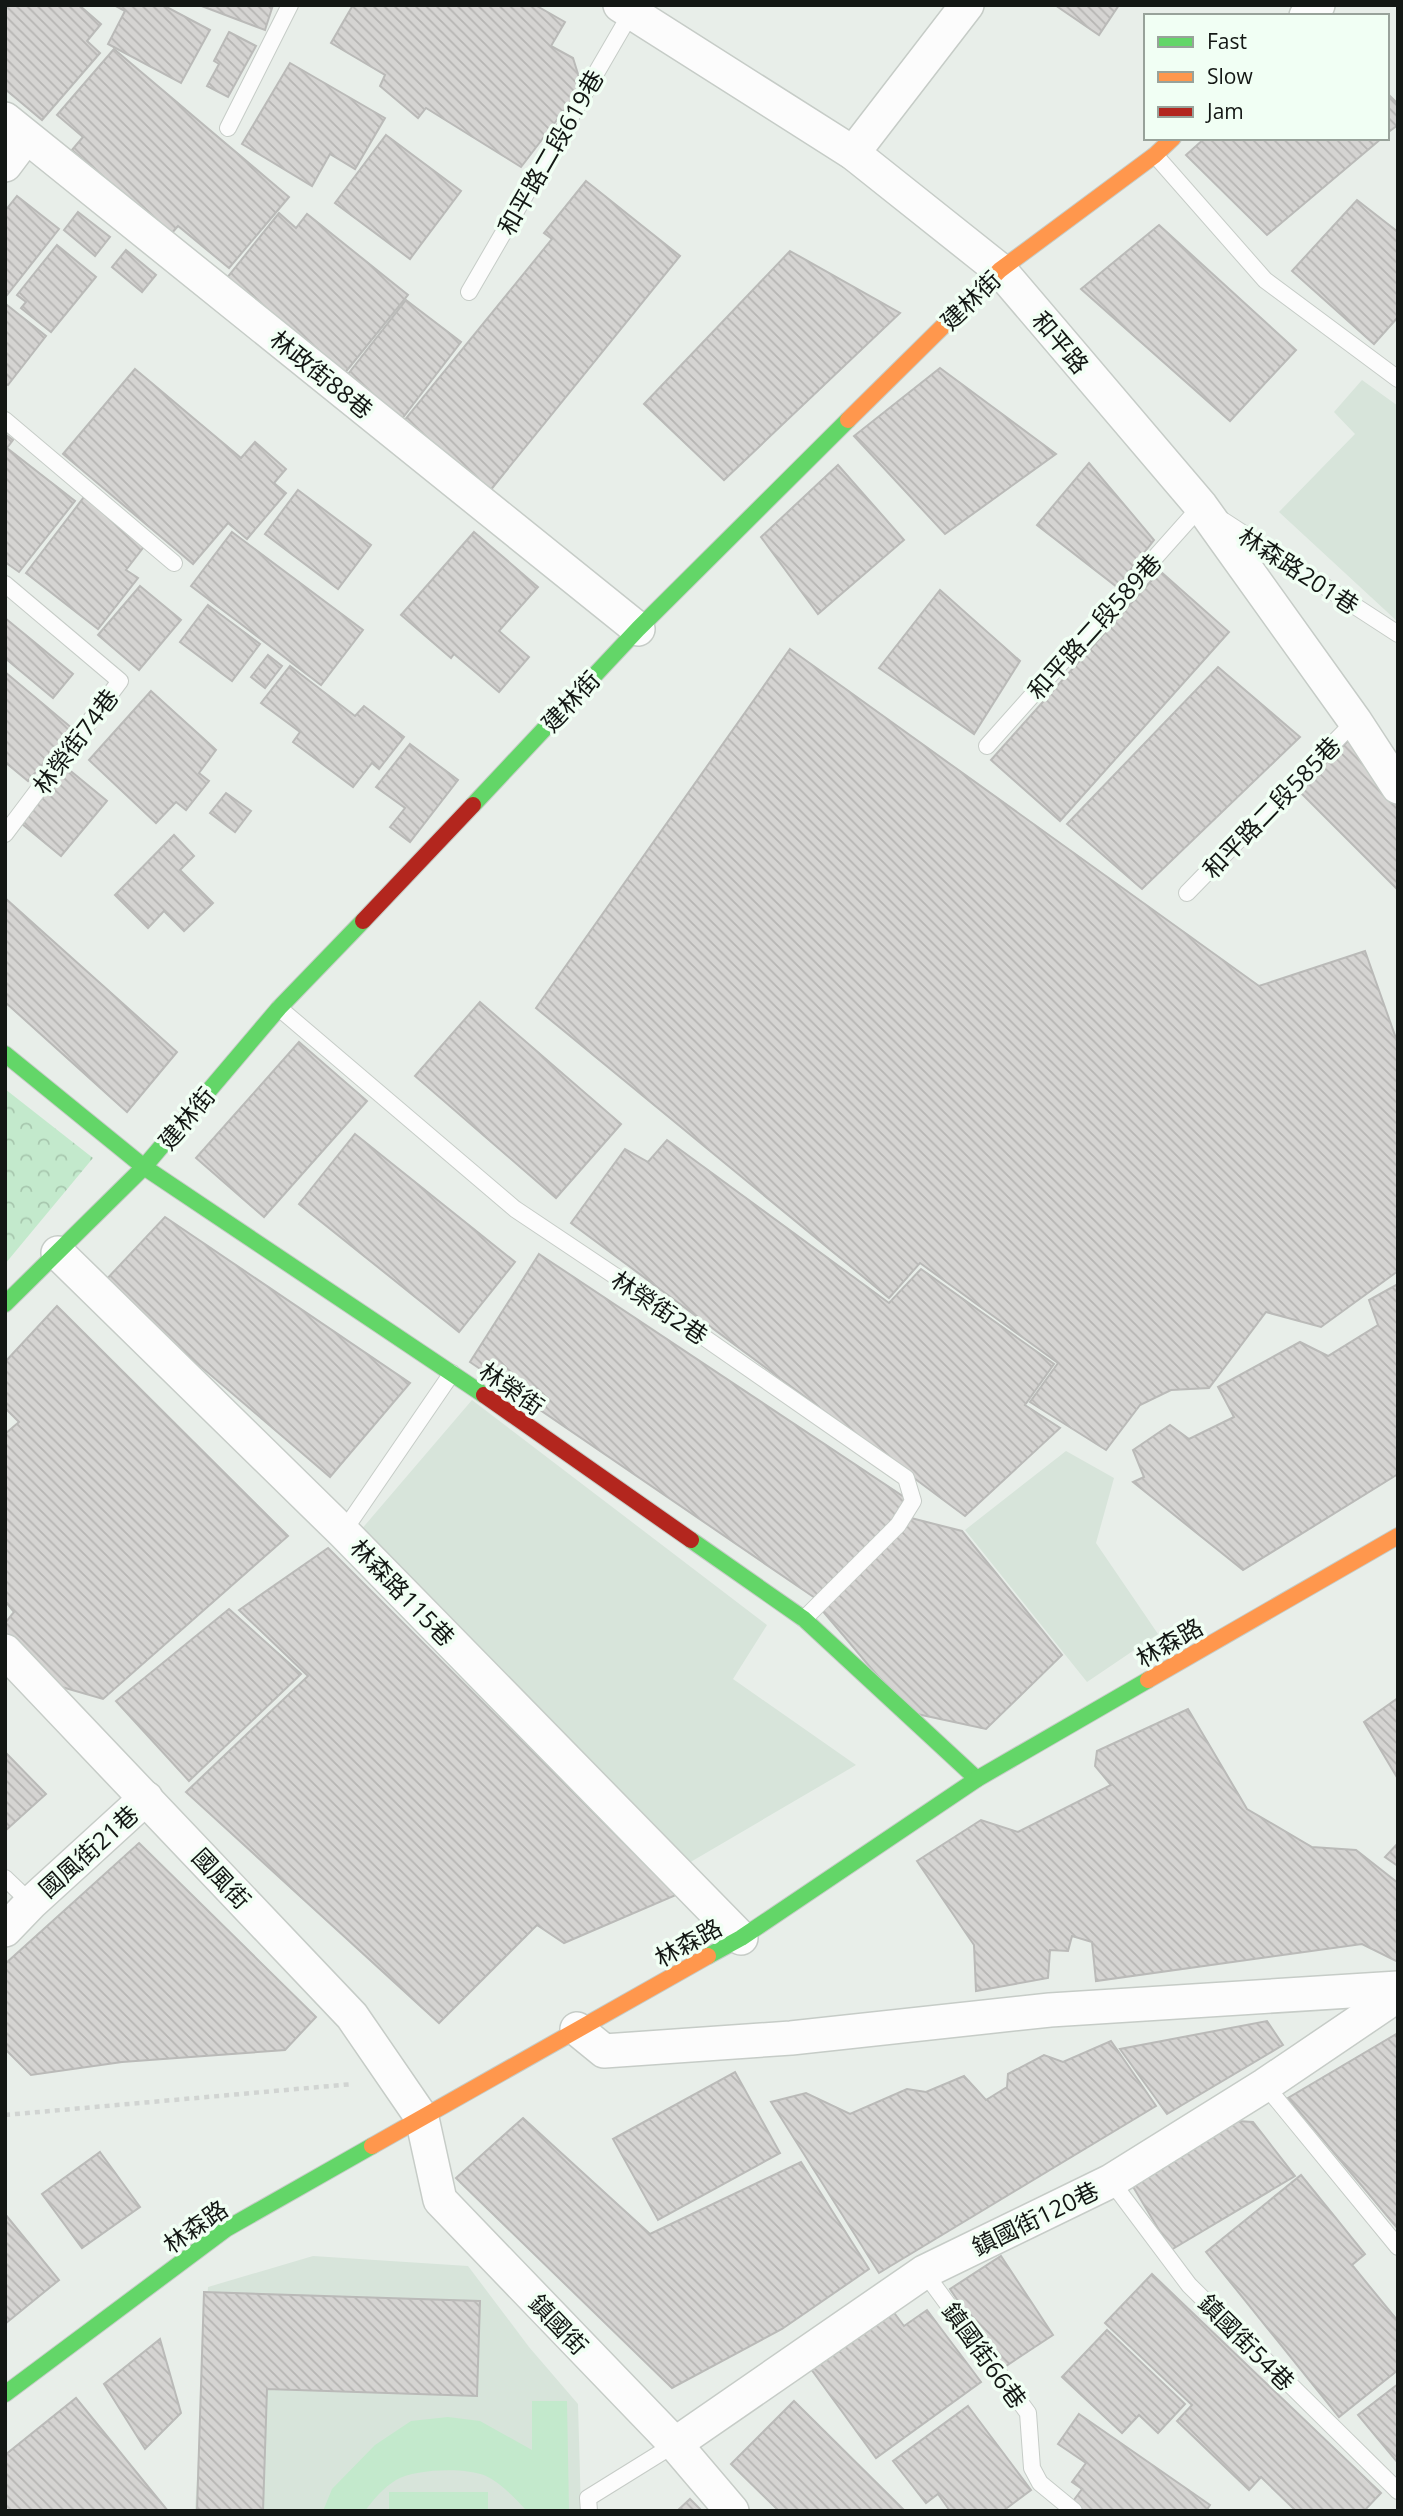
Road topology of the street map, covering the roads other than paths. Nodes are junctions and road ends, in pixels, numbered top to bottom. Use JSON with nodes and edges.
{"nodes":[{"id":1,"x":289,"y":5,"type":"edge"},
{"id":2,"x":967,"y":5,"type":"edge"},
{"id":3,"x":626,"y":9,"type":"edge"},
{"id":4,"x":16,"y":128,"type":"edge"},
{"id":5,"x":228,"y":128,"type":"dead end"},
{"id":6,"x":1171,"y":140,"type":"edge"},
{"id":7,"x":853,"y":153,"type":"junction"},
{"id":8,"x":1155,"y":155,"type":"junction"},
{"id":9,"x":5,"y":165,"type":"edge"},
{"id":10,"x":1000,"y":270,"type":"junction"},
{"id":11,"x":470,"y":292,"type":"dead end"},
{"id":12,"x":1398,"y":379,"type":"edge"},
{"id":13,"x":5,"y":420,"type":"edge"},
{"id":14,"x":1201,"y":506,"type":"junction"},
{"id":15,"x":174,"y":563,"type":"dead end"},
{"id":16,"x":5,"y":584,"type":"edge"},
{"id":17,"x":638,"y":629,"type":"junction"},
{"id":18,"x":1398,"y":634,"type":"edge"},
{"id":19,"x":1355,"y":721,"type":"junction"},
{"id":20,"x":987,"y":747,"type":"dead end"},
{"id":21,"x":1398,"y":787,"type":"edge"},
{"id":22,"x":5,"y":834,"type":"edge"},
{"id":23,"x":1187,"y":893,"type":"dead end"},
{"id":24,"x":279,"y":1008,"type":"junction"},
{"id":25,"x":5,"y":1054,"type":"edge"},
{"id":26,"x":144,"y":1167,"type":"junction"},
{"id":27,"x":58,"y":1253,"type":"junction"},
{"id":28,"x":5,"y":1304,"type":"edge"},
{"id":29,"x":452,"y":1373,"type":"junction"},
{"id":30,"x":343,"y":1532,"type":"junction"},
{"id":31,"x":1398,"y":1535,"type":"edge"},
{"id":32,"x":804,"y":1619,"type":"junction"},
{"id":33,"x":5,"y":1651,"type":"edge"},
{"id":34,"x":977,"y":1779,"type":"junction"},
{"id":35,"x":146,"y":1798,"type":"junction"},
{"id":36,"x":5,"y":1878,"type":"edge"},
{"id":37,"x":31,"y":1903,"type":"junction"},
{"id":38,"x":5,"y":1930,"type":"edge"},
{"id":39,"x":741,"y":1938,"type":"junction"},
{"id":40,"x":1398,"y":1988,"type":"edge"},
{"id":41,"x":1398,"y":1996,"type":"edge"},
{"id":42,"x":577,"y":2029,"type":"junction"},
{"id":43,"x":1265,"y":2085,"type":"junction"},
{"id":44,"x":422,"y":2118,"type":"junction"},
{"id":45,"x":1111,"y":2181,"type":"junction"},
{"id":46,"x":1398,"y":2247,"type":"edge"},
{"id":47,"x":924,"y":2272,"type":"junction"},
{"id":48,"x":5,"y":2394,"type":"edge"},
{"id":49,"x":675,"y":2444,"type":"junction"},
{"id":50,"x":1398,"y":2491,"type":"edge"},
{"id":51,"x":589,"y":2511,"type":"edge"},
{"id":52,"x":732,"y":2511,"type":"edge"},
{"id":53,"x":1074,"y":2511,"type":"edge"}],
"edges":[{"from":1,"to":5,"type":"lane"},
{"from":2,"to":7,"type":"street"},
{"from":3,"to":7,"type":"street","name":"和平路"},
{"from":3,"to":11,"type":"lane","name":"和平路二段619巷"},
{"from":4,"to":9,"type":"street"},
{"from":4,"to":17,"type":"street","name":"林政街88巷"},
{"from":6,"to":8,"type":"street","name":"建林街"},
{"from":7,"to":10,"type":"street","name":"和平路"},
{"from":8,"to":10,"type":"street","name":"建林街"},
{"from":8,"to":12,"type":"lane"},
{"from":10,"to":14,"type":"street","name":"和平路"},
{"from":10,"to":17,"type":"street","name":"建林街"},
{"from":13,"to":15,"type":"lane"},
{"from":14,"to":18,"type":"lane","name":"林森路201巷"},
{"from":14,"to":19,"type":"street","name":"和平路"},
{"from":14,"to":20,"type":"lane","name":"和平路二段589巷"},
{"from":16,"to":22,"type":"lane","name":"林榮街74巷"},
{"from":17,"to":24,"type":"street","name":"建林街"},
{"from":19,"to":21,"type":"street","name":"和平路"},
{"from":19,"to":23,"type":"lane","name":"和平路二段585巷"},
{"from":24,"to":26,"type":"street","name":"建林街"},
{"from":24,"to":32,"type":"lane","name":"林榮街2巷"},
{"from":25,"to":26,"type":"street","name":"林榮街"},
{"from":26,"to":27,"type":"street","name":"建林街"},
{"from":26,"to":29,"type":"street","name":"林榮街"},
{"from":27,"to":28,"type":"street","name":"建林街"},
{"from":27,"to":30,"type":"street","name":"林森路115巷"},
{"from":29,"to":30,"type":"lane"},
{"from":29,"to":32,"type":"street","name":"林榮街"},
{"from":30,"to":39,"type":"street","name":"林森路115巷"},
{"from":31,"to":34,"type":"street","name":"林森路"},
{"from":32,"to":34,"type":"street","name":"林榮街"},
{"from":33,"to":35,"type":"street","name":"國風街"},
{"from":34,"to":39,"type":"street","name":"林森路"},
{"from":35,"to":37,"type":"street","name":"國風街21巷"},
{"from":35,"to":44,"type":"street","name":"國風街"},
{"from":36,"to":37,"type":"lane","name":"國風街21巷"},
{"from":37,"to":38,"type":"street","name":"國風街21巷"},
{"from":39,"to":42,"type":"street","name":"林森路"},
{"from":40,"to":42,"type":"street"},
{"from":41,"to":43,"type":"street","name":"鎮國街120巷"},
{"from":42,"to":44,"type":"street","name":"林森路"},
{"from":43,"to":45,"type":"street","name":"鎮國街120巷"},
{"from":43,"to":46,"type":"lane"},
{"from":44,"to":48,"type":"street","name":"林森路"},
{"from":44,"to":49,"type":"street","name":"鎮國街"},
{"from":45,"to":47,"type":"street","name":"鎮國街120巷"},
{"from":45,"to":50,"type":"lane","name":"鎮國街54巷"},
{"from":47,"to":49,"type":"street","name":"鎮國街120巷"},
{"from":47,"to":53,"type":"lane","name":"鎮國街66巷"},
{"from":49,"to":51,"type":"lane"},
{"from":49,"to":52,"type":"street","name":"鎮國街"}]}
